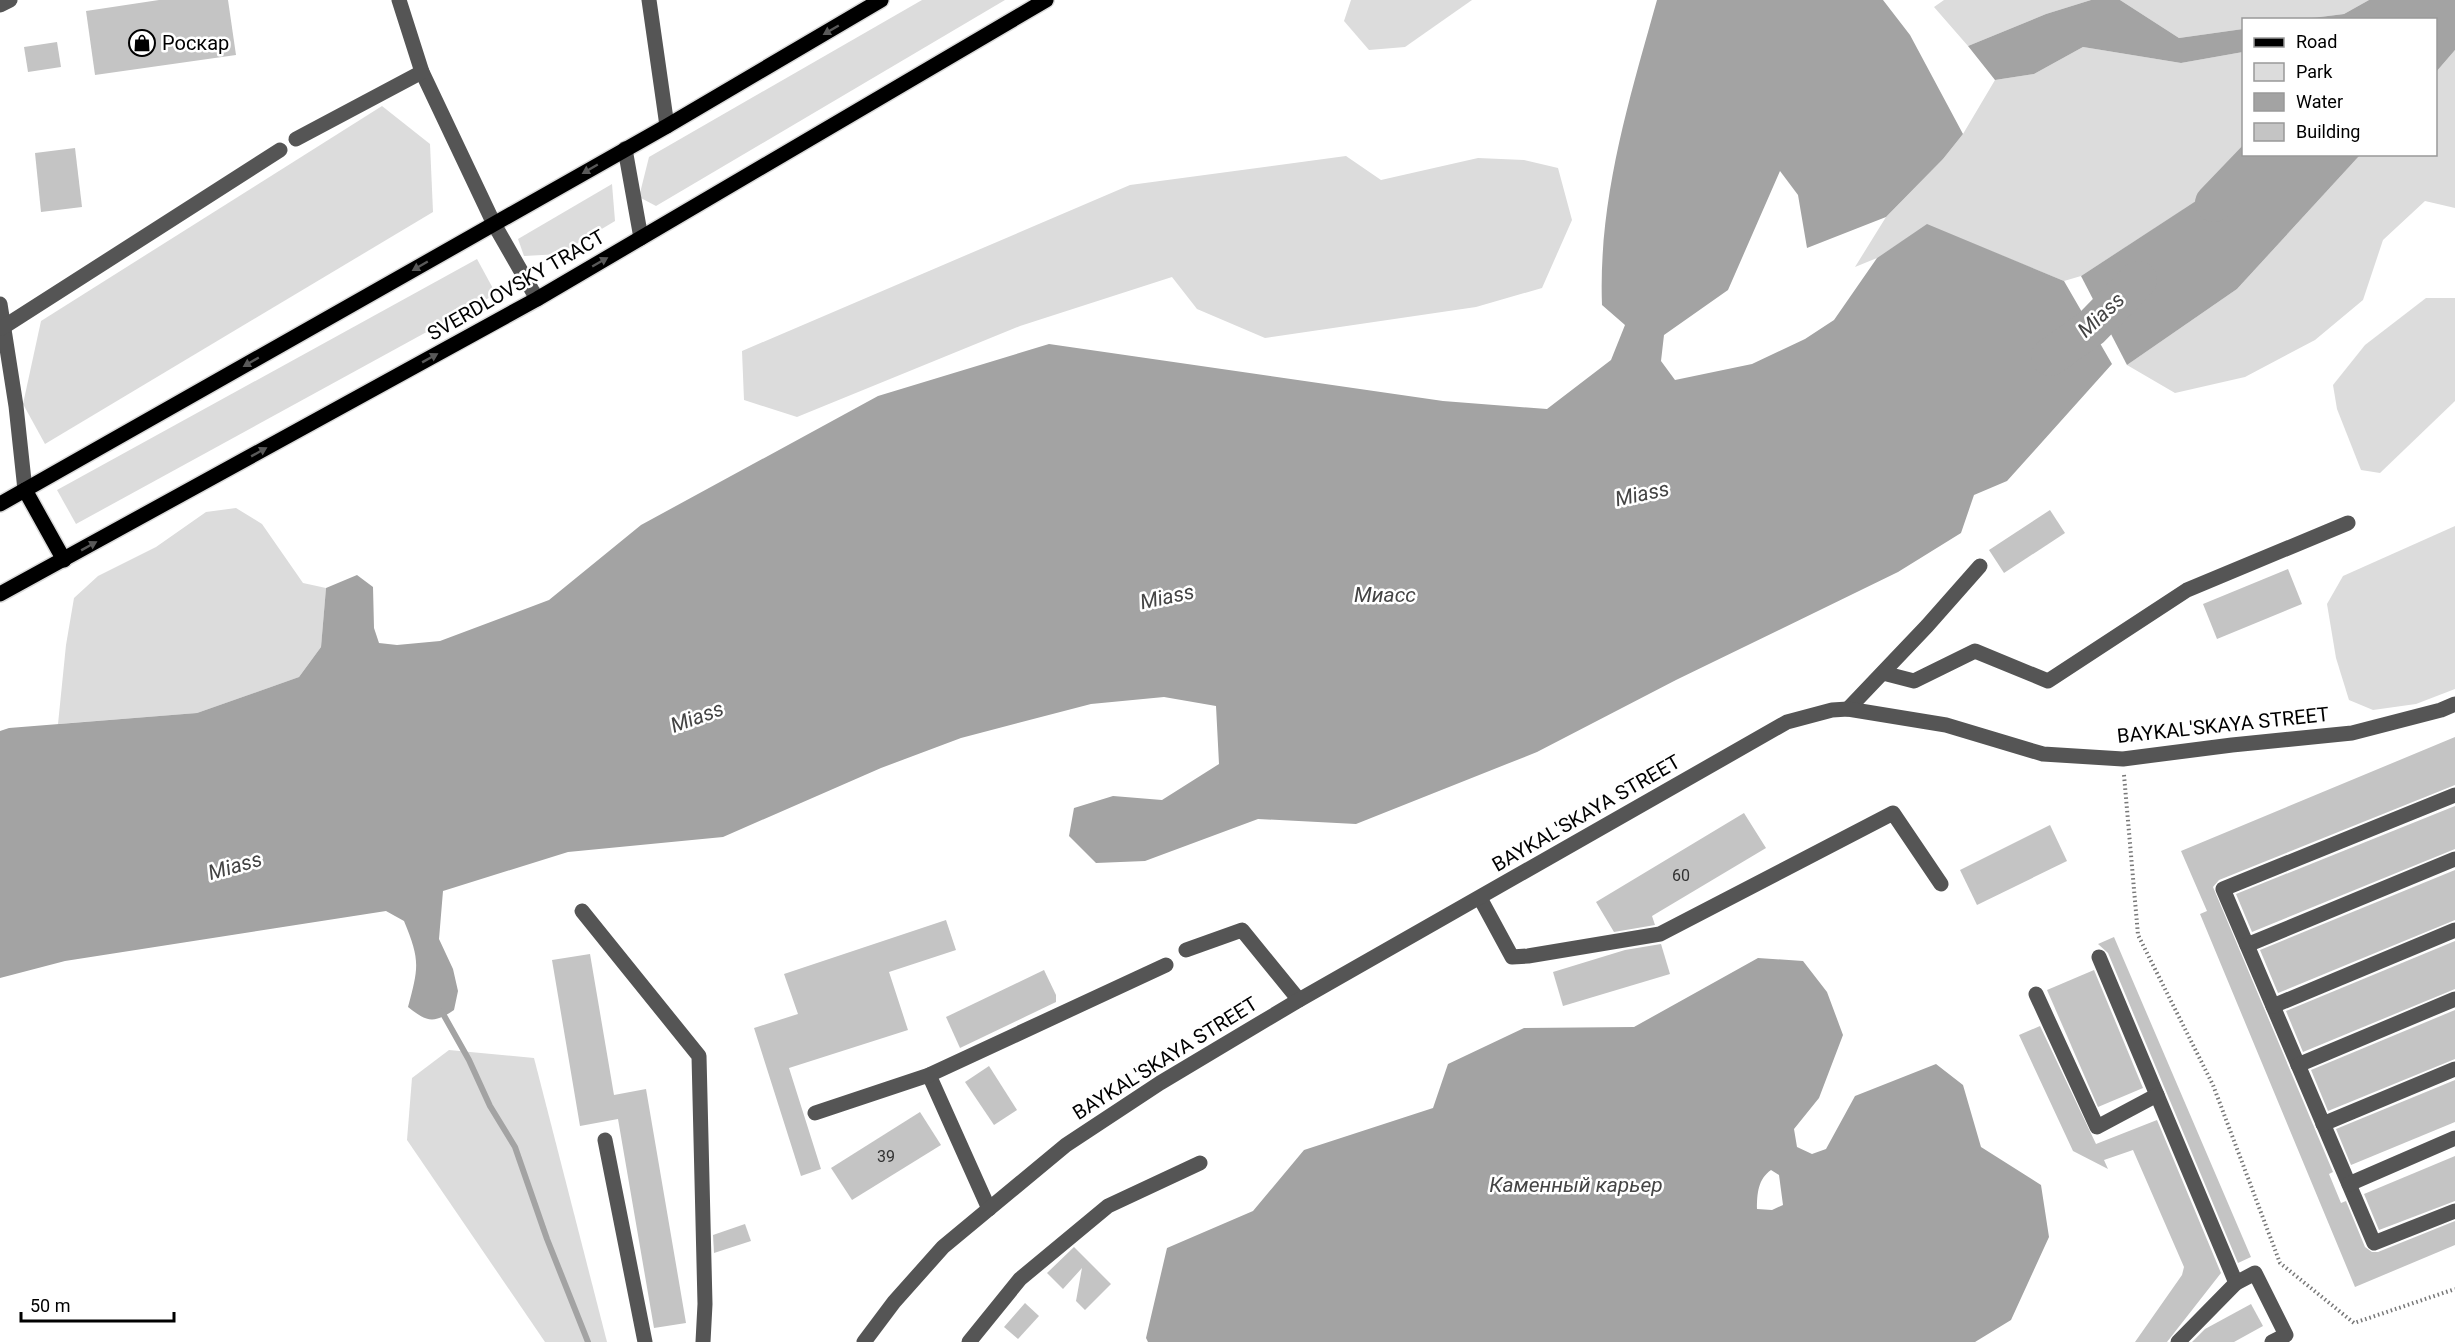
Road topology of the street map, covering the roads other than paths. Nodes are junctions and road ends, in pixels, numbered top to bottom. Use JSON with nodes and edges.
{"nodes":[{"id":1,"x":10,"y":0,"type":"edge"},
{"id":2,"x":399,"y":0,"type":"edge"},
{"id":3,"x":649,"y":0,"type":"edge"},
{"id":4,"x":881,"y":0,"type":"edge"},
{"id":5,"x":1046,"y":0,"type":"edge"},
{"id":6,"x":0,"y":5,"type":"edge"},
{"id":7,"x":422,"y":72,"type":"junction"},
{"id":8,"x":667,"y":126,"type":"junction"},
{"id":9,"x":296,"y":139,"type":"dead end"},
{"id":10,"x":625,"y":149,"type":"junction"},
{"id":11,"x":280,"y":150,"type":"dead end"},
{"id":12,"x":494,"y":224,"type":"junction"},
{"id":13,"x":641,"y":238,"type":"junction"},
{"id":14,"x":537,"y":299,"type":"junction"},
{"id":15,"x":0,"y":304,"type":"edge"},
{"id":16,"x":1,"y":328,"type":"edge"},
{"id":17,"x":25,"y":490,"type":"junction"},
{"id":18,"x":0,"y":504,"type":"edge"},
{"id":19,"x":2348,"y":523,"type":"dead end"},
{"id":20,"x":64,"y":560,"type":"junction"},
{"id":21,"x":1980,"y":566,"type":"dead end"},
{"id":22,"x":0,"y":594,"type":"edge"},
{"id":23,"x":1883,"y":673,"type":"junction"},
{"id":24,"x":2455,"y":704,"type":"edge"},
{"id":25,"x":1848,"y":709,"type":"junction"},
{"id":26,"x":2455,"y":795,"type":"edge"},
{"id":27,"x":2455,"y":859,"type":"edge"},
{"id":28,"x":1941,"y":884,"type":"dead end"},
{"id":29,"x":1480,"y":898,"type":"junction"},
{"id":30,"x":582,"y":911,"type":"dead end"},
{"id":31,"x":2455,"y":930,"type":"edge"},
{"id":32,"x":2247,"y":945,"type":"junction"},
{"id":33,"x":1186,"y":950,"type":"dead end"},
{"id":34,"x":2099,"y":957,"type":"dead end"},
{"id":35,"x":1166,"y":965,"type":"dead end"},
{"id":36,"x":2036,"y":994,"type":"dead end"},
{"id":37,"x":2455,"y":999,"type":"edge"},
{"id":38,"x":1299,"y":1000,"type":"junction"},
{"id":39,"x":2273,"y":1006,"type":"junction"},
{"id":40,"x":2298,"y":1065,"type":"junction"},
{"id":41,"x":2455,"y":1069,"type":"edge"},
{"id":42,"x":929,"y":1075,"type":"junction"},
{"id":43,"x":2157,"y":1095,"type":"junction"},
{"id":44,"x":815,"y":1113,"type":"dead end"},
{"id":45,"x":2323,"y":1124,"type":"junction"},
{"id":46,"x":2455,"y":1138,"type":"edge"},
{"id":47,"x":605,"y":1140,"type":"dead end"},
{"id":48,"x":1200,"y":1163,"type":"dead end"},
{"id":49,"x":2349,"y":1184,"type":"junction"},
{"id":50,"x":989,"y":1209,"type":"junction"},
{"id":51,"x":2455,"y":1211,"type":"edge"},
{"id":52,"x":2236,"y":1283,"type":"junction"},
{"id":53,"x":645,"y":1342,"type":"edge"},
{"id":54,"x":703,"y":1342,"type":"edge"},
{"id":55,"x":864,"y":1342,"type":"edge"},
{"id":56,"x":969,"y":1342,"type":"edge"},
{"id":57,"x":2178,"y":1342,"type":"edge"},
{"id":58,"x":2272,"y":1342,"type":"edge"}],
"edges":[{"from":1,"to":6,"type":"street"},
{"from":2,"to":7,"type":"street"},
{"from":3,"to":8,"type":"street"},
{"from":4,"to":8,"type":"main road","one_way":true},
{"from":5,"to":13,"type":"main road","name":"SVERDLOVSKY TRACT"},
{"from":7,"to":9,"type":"street"},
{"from":7,"to":12,"type":"street"},
{"from":8,"to":10,"type":"main road"},
{"from":10,"to":12,"type":"main road","one_way":true},
{"from":10,"to":13,"type":"street"},
{"from":11,"to":16,"type":"street"},
{"from":12,"to":14,"type":"street"},
{"from":12,"to":17,"type":"main road","one_way":true},
{"from":14,"to":13,"type":"main road","name":"SVERDLOVSKY TRACT","one_way":true},
{"from":20,"to":14,"type":"main road","name":"SVERDLOVSKY TRACT","one_way":true},
{"from":15,"to":16,"type":"street"},
{"from":16,"to":17,"type":"street"},
{"from":17,"to":18,"type":"main road"},
{"from":17,"to":20,"type":"main road"},
{"from":19,"to":23,"type":"street"},
{"from":20,"to":22,"type":"main road","name":"SVERDLOVSKY TRACT"},
{"from":21,"to":23,"type":"street"},
{"from":23,"to":25,"type":"street"},
{"from":24,"to":25,"type":"street","name":"BAYKAL'SKAYA STREET"},
{"from":25,"to":29,"type":"street","name":"BAYKAL'SKAYA STREET"},
{"from":26,"to":32,"type":"street"},
{"from":27,"to":32,"type":"street"},
{"from":28,"to":29,"type":"street"},
{"from":29,"to":38,"type":"street","name":"BAYKAL'SKAYA STREET"},
{"from":30,"to":54,"type":"street"},
{"from":31,"to":39,"type":"street"},
{"from":32,"to":39,"type":"street"},
{"from":33,"to":38,"type":"street"},
{"from":34,"to":43,"type":"street"},
{"from":35,"to":42,"type":"street"},
{"from":36,"to":43,"type":"street"},
{"from":37,"to":40,"type":"street"},
{"from":38,"to":50,"type":"street","name":"BAYKAL'SKAYA STREET"},
{"from":39,"to":40,"type":"street"},
{"from":40,"to":45,"type":"street"},
{"from":41,"to":45,"type":"street"},
{"from":42,"to":44,"type":"street"},
{"from":42,"to":50,"type":"street"},
{"from":43,"to":52,"type":"street"},
{"from":45,"to":49,"type":"street"},
{"from":46,"to":49,"type":"street"},
{"from":47,"to":53,"type":"street"},
{"from":48,"to":56,"type":"street"},
{"from":49,"to":51,"type":"street"},
{"from":50,"to":55,"type":"street","name":"BAYKAL'SKAYA STREET"},
{"from":52,"to":57,"type":"street"},
{"from":52,"to":58,"type":"street"}]}
